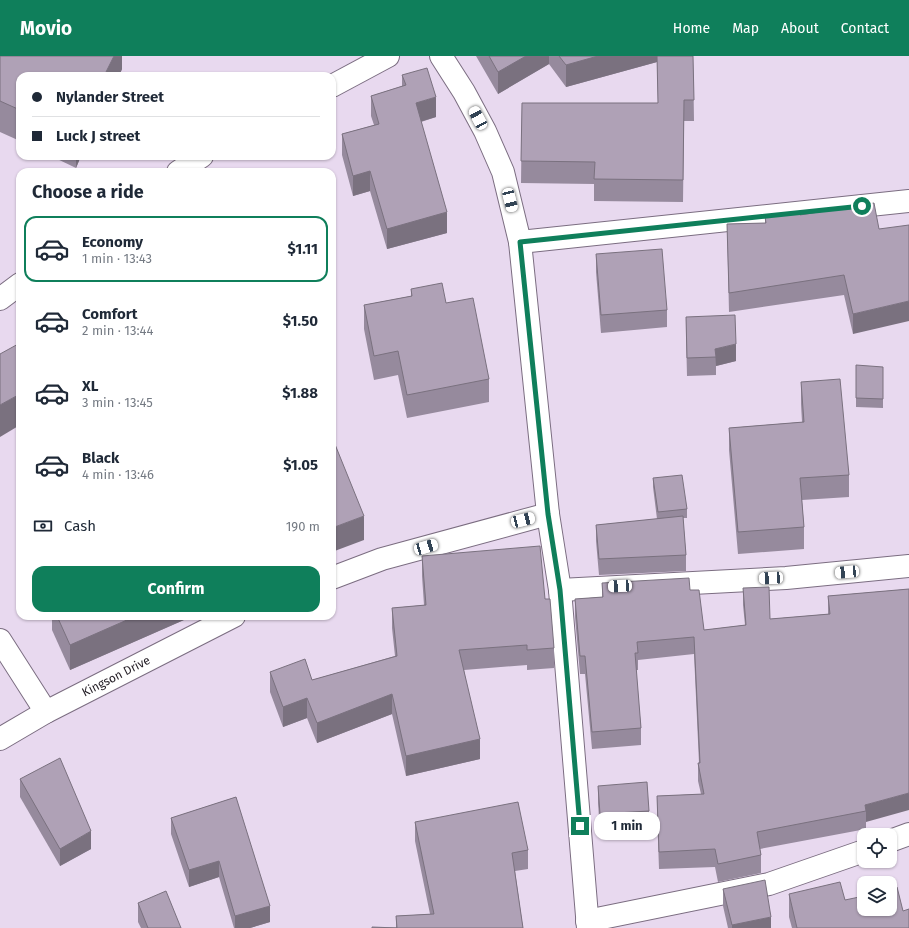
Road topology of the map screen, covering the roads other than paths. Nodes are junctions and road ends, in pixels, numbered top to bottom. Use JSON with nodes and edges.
{"nodes":[{"id":1,"x":388,"y":56,"type":"edge"},
{"id":2,"x":441,"y":56,"type":"edge"},
{"id":3,"x":336,"y":84,"type":"edge"},
{"id":4,"x":196,"y":160,"type":"edge"},
{"id":5,"x":184,"y":168,"type":"edge"},
{"id":6,"x":909,"y":201,"type":"edge"},
{"id":7,"x":520,"y":242,"type":"junction"},
{"id":8,"x":16,"y":287,"type":"edge"},
{"id":9,"x":0,"y":299,"type":"edge"},
{"id":10,"x":548,"y":514,"type":"junction"},
{"id":11,"x":909,"y":566,"type":"edge"},
{"id":12,"x":336,"y":576,"type":"edge"},
{"id":13,"x":560,"y":590,"type":"junction"},
{"id":14,"x":226,"y":620,"type":"edge"},
{"id":15,"x":0,"y":640,"type":"edge"},
{"id":16,"x":46,"y":712,"type":"junction"},
{"id":17,"x":0,"y":739,"type":"edge"},
{"id":18,"x":909,"y":834,"type":"edge"},
{"id":19,"x":897,"y":838,"type":"edge"},
{"id":20,"x":857,"y":853,"type":"edge"},
{"id":21,"x":587,"y":925,"type":"edge"}],
"edges":[{"from":1,"to":3,"type":"street"},
{"from":2,"to":7,"type":"street"},
{"from":4,"to":5,"type":"street"},
{"from":6,"to":7,"type":"street"},
{"from":7,"to":10,"type":"street"},
{"from":8,"to":9,"type":"street"},
{"from":10,"to":12,"type":"street"},
{"from":10,"to":13,"type":"street"},
{"from":11,"to":13,"type":"street"},
{"from":13,"to":21,"type":"street"},
{"from":14,"to":16,"type":"street","name":"Kingson Drive"},
{"from":15,"to":16,"type":"street"},
{"from":16,"to":17,"type":"street","name":"Kingson Drive"},
{"from":18,"to":19,"type":"street"},
{"from":20,"to":21,"type":"street"}]}
